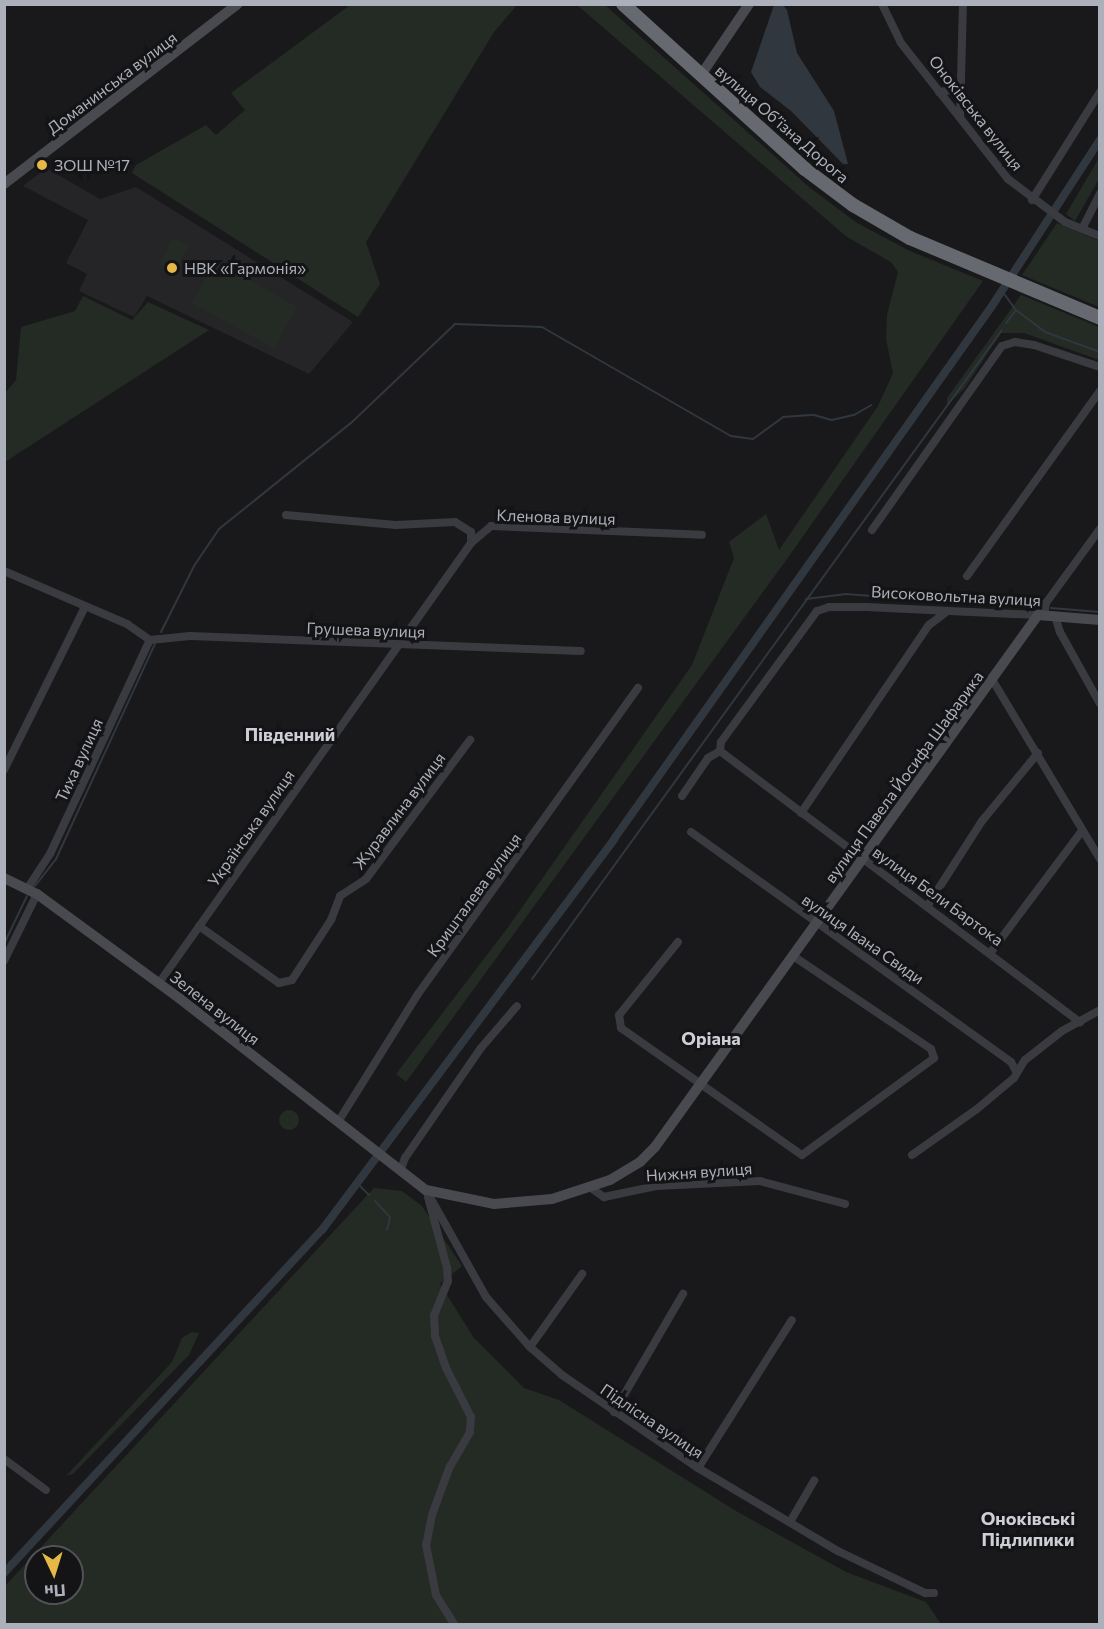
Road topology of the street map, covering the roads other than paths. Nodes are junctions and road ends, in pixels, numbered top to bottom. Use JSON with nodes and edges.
{"nodes":[{"id":1,"x":238,"y":4,"type":"edge"},
{"id":2,"x":623,"y":4,"type":"edge"},
{"id":3,"x":749,"y":4,"type":"edge"},
{"id":4,"x":882,"y":4,"type":"edge"},
{"id":5,"x":963,"y":4,"type":"edge"},
{"id":6,"x":701,"y":75,"type":"junction"},
{"id":7,"x":958,"y":89,"type":"junction"},
{"id":8,"x":939,"y":92,"type":"junction"},
{"id":9,"x":1100,"y":92,"type":"edge"},
{"id":10,"x":960,"y":117,"type":"junction"},
{"id":11,"x":4,"y":184,"type":"edge"},
{"id":12,"x":1100,"y":193,"type":"edge"},
{"id":13,"x":1032,"y":200,"type":"junction"},
{"id":14,"x":1083,"y":227,"type":"junction"},
{"id":15,"x":1100,"y":236,"type":"edge"},
{"id":16,"x":1100,"y":318,"type":"edge"},
{"id":17,"x":1100,"y":367,"type":"edge"},
{"id":18,"x":1100,"y":391,"type":"edge"},
{"id":19,"x":286,"y":515,"type":"dead end"},
{"id":20,"x":1100,"y":529,"type":"edge"},
{"id":21,"x":872,"y":530,"type":"dead end"},
{"id":22,"x":702,"y":535,"type":"dead end"},
{"id":23,"x":471,"y":543,"type":"junction"},
{"id":24,"x":4,"y":571,"type":"edge"},
{"id":25,"x":967,"y":576,"type":"dead end"},
{"id":26,"x":85,"y":607,"type":"junction"},
{"id":27,"x":948,"y":611,"type":"junction"},
{"id":28,"x":1046,"y":616,"type":"junction"},
{"id":29,"x":1100,"y":620,"type":"edge"},
{"id":30,"x":150,"y":640,"type":"junction"},
{"id":31,"x":399,"y":645,"type":"junction"},
{"id":32,"x":582,"y":651,"type":"dead end"},
{"id":33,"x":993,"y":681,"type":"junction"},
{"id":34,"x":638,"y":688,"type":"dead end"},
{"id":35,"x":1100,"y":704,"type":"edge"},
{"id":36,"x":470,"y":740,"type":"dead end"},
{"id":37,"x":720,"y":751,"type":"junction"},
{"id":38,"x":1038,"y":753,"type":"junction"},
{"id":39,"x":4,"y":770,"type":"edge"},
{"id":40,"x":682,"y":796,"type":"dead end"},
{"id":41,"x":801,"y":813,"type":"junction"},
{"id":42,"x":1082,"y":831,"type":"junction"},
{"id":43,"x":691,"y":832,"type":"dead end"},
{"id":44,"x":863,"y":858,"type":"junction"},
{"id":45,"x":1100,"y":859,"type":"edge"},
{"id":46,"x":4,"y":878,"type":"edge"},
{"id":47,"x":32,"y":891,"type":"junction"},
{"id":48,"x":928,"y":905,"type":"junction"},
{"id":49,"x":818,"y":924,"type":"junction"},
{"id":50,"x":199,"y":926,"type":"junction"},
{"id":51,"x":678,"y":942,"type":"dead end"},
{"id":52,"x":991,"y":952,"type":"junction"},
{"id":53,"x":793,"y":956,"type":"junction"},
{"id":54,"x":4,"y":960,"type":"edge"},
{"id":55,"x":159,"y":983,"type":"junction"},
{"id":56,"x":517,"y":1006,"type":"dead end"},
{"id":57,"x":1100,"y":1010,"type":"edge"},
{"id":58,"x":1080,"y":1022,"type":"junction"},
{"id":59,"x":1016,"y":1071,"type":"junction"},
{"id":60,"x":701,"y":1085,"type":"junction"},
{"id":61,"x":338,"y":1122,"type":"junction"},
{"id":62,"x":912,"y":1155,"type":"dead end"},
{"id":63,"x":397,"y":1166,"type":"junction"},
{"id":64,"x":591,"y":1188,"type":"junction"},
{"id":65,"x":426,"y":1190,"type":"junction"},
{"id":66,"x":845,"y":1204,"type":"dead end"},
{"id":67,"x":582,"y":1275,"type":"dead end"},
{"id":68,"x":683,"y":1294,"type":"dead end"},
{"id":69,"x":792,"y":1320,"type":"dead end"},
{"id":70,"x":530,"y":1347,"type":"junction"},
{"id":71,"x":614,"y":1412,"type":"junction"},
{"id":72,"x":4,"y":1459,"type":"edge"},
{"id":73,"x":698,"y":1468,"type":"junction"},
{"id":74,"x":814,"y":1481,"type":"dead end"},
{"id":75,"x":46,"y":1490,"type":"dead end"},
{"id":76,"x":790,"y":1522,"type":"junction"},
{"id":77,"x":934,"y":1593,"type":"dead end"},
{"id":78,"x":454,"y":1624,"type":"edge"}],
"edges":[{"from":1,"to":11,"type":"street","name":"Доманинська вулиця"},
{"from":2,"to":6,"type":"highway","name":"вулиця Обʼїзна Дорога"},
{"from":3,"to":6,"type":"street"},
{"from":4,"to":8,"type":"street","name":"Оноківська вулиця"},
{"from":5,"to":7,"type":"street"},
{"from":6,"to":16,"type":"highway","name":"вулиця Обʼїзна Дорога"},
{"from":7,"to":8,"type":"street"},
{"from":7,"to":10,"type":"street"},
{"from":8,"to":10,"type":"street","name":"Оноківська вулиця"},
{"from":9,"to":13,"type":"street"},
{"from":10,"to":13,"type":"street","name":"Оноківська вулиця"},
{"from":12,"to":14,"type":"street"},
{"from":13,"to":14,"type":"street","name":"Оноківська вулиця"},
{"from":14,"to":15,"type":"street","name":"Оноківська вулиця"},
{"from":17,"to":21,"type":"street"},
{"from":18,"to":25,"type":"street"},
{"from":19,"to":23,"type":"street"},
{"from":20,"to":28,"type":"street","name":"вулиця Павела Йосифа Шафарика"},
{"from":22,"to":23,"type":"street","name":"Кленова вулиця"},
{"from":23,"to":31,"type":"street","name":"Українська вулиця"},
{"from":24,"to":26,"type":"street"},
{"from":26,"to":30,"type":"street"},
{"from":26,"to":39,"type":"street"},
{"from":27,"to":28,"type":"street","name":"Високовольтна вулиця"},
{"from":27,"to":37,"type":"street","name":"Високовольтна вулиця"},
{"from":27,"to":41,"type":"street"},
{"from":28,"to":29,"type":"street","name":"Високовольтна вулиця"},
{"from":28,"to":33,"type":"street","name":"вулиця Павела Йосифа Шафарика"},
{"from":28,"to":35,"type":"street"},
{"from":30,"to":31,"type":"street","name":"Грушева вулиця"},
{"from":30,"to":47,"type":"street","name":"Тиха вулиця"},
{"from":31,"to":32,"type":"street","name":"Грушева вулиця"},
{"from":31,"to":50,"type":"street","name":"Українська вулиця"},
{"from":33,"to":38,"type":"street"},
{"from":33,"to":44,"type":"street","name":"вулиця Павела Йосифа Шафарика"},
{"from":34,"to":61,"type":"street","name":"Кришталева вулиця"},
{"from":36,"to":50,"type":"street","name":"Журавлина вулиця"},
{"from":37,"to":40,"type":"street"},
{"from":37,"to":41,"type":"street","name":"вулиця Бели Бартока"},
{"from":38,"to":42,"type":"street"},
{"from":38,"to":48,"type":"street"},
{"from":41,"to":44,"type":"street","name":"вулиця Бели Бартока"},
{"from":42,"to":45,"type":"street"},
{"from":42,"to":52,"type":"street"},
{"from":43,"to":49,"type":"street","name":"вулиця Івана Свиди"},
{"from":44,"to":48,"type":"street","name":"вулиця Бели Бартока"},
{"from":44,"to":49,"type":"street","name":"вулиця Павела Йосифа Шафарика"},
{"from":46,"to":47,"type":"street","name":"Зелена вулиця"},
{"from":47,"to":54,"type":"street","name":"Тиха вулиця"},
{"from":47,"to":55,"type":"street","name":"Зелена вулиця"},
{"from":48,"to":52,"type":"street","name":"вулиця Бели Бартока"},
{"from":49,"to":53,"type":"street","name":"вулиця Павела Йосифа Шафарика"},
{"from":49,"to":59,"type":"street","name":"вулиця Івана Свиди"},
{"from":50,"to":55,"type":"street","name":"Українська вулиця"},
{"from":51,"to":60,"type":"street"},
{"from":52,"to":58,"type":"street","name":"вулиця Бели Бартока"},
{"from":53,"to":60,"type":"street","name":"вулиця Павела Йосифа Шафарика"},
{"from":53,"to":60,"type":"street"},
{"from":55,"to":61,"type":"street","name":"Зелена вулиця"},
{"from":56,"to":63,"type":"street"},
{"from":57,"to":58,"type":"street"},
{"from":58,"to":59,"type":"street"},
{"from":59,"to":62,"type":"street"},
{"from":60,"to":64,"type":"street","name":"вулиця Павела Йосифа Шафарика"},
{"from":61,"to":63,"type":"street","name":"Зелена вулиця"},
{"from":63,"to":65,"type":"street","name":"Зелена вулиця"},
{"from":64,"to":65,"type":"street","name":"вулиця Павела Йосифа Шафарика"},
{"from":64,"to":66,"type":"street","name":"Нижня вулиця"},
{"from":65,"to":70,"type":"street","name":"Підлісна вулиця"},
{"from":65,"to":78,"type":"street"},
{"from":67,"to":70,"type":"street"},
{"from":68,"to":71,"type":"street"},
{"from":69,"to":73,"type":"street"},
{"from":70,"to":71,"type":"street","name":"Підлісна вулиця"},
{"from":71,"to":73,"type":"street","name":"Підлісна вулиця"},
{"from":72,"to":75,"type":"street"},
{"from":73,"to":76,"type":"street","name":"Підлісна вулиця"},
{"from":74,"to":76,"type":"street"},
{"from":76,"to":77,"type":"street","name":"Підлісна вулиця"}]}
